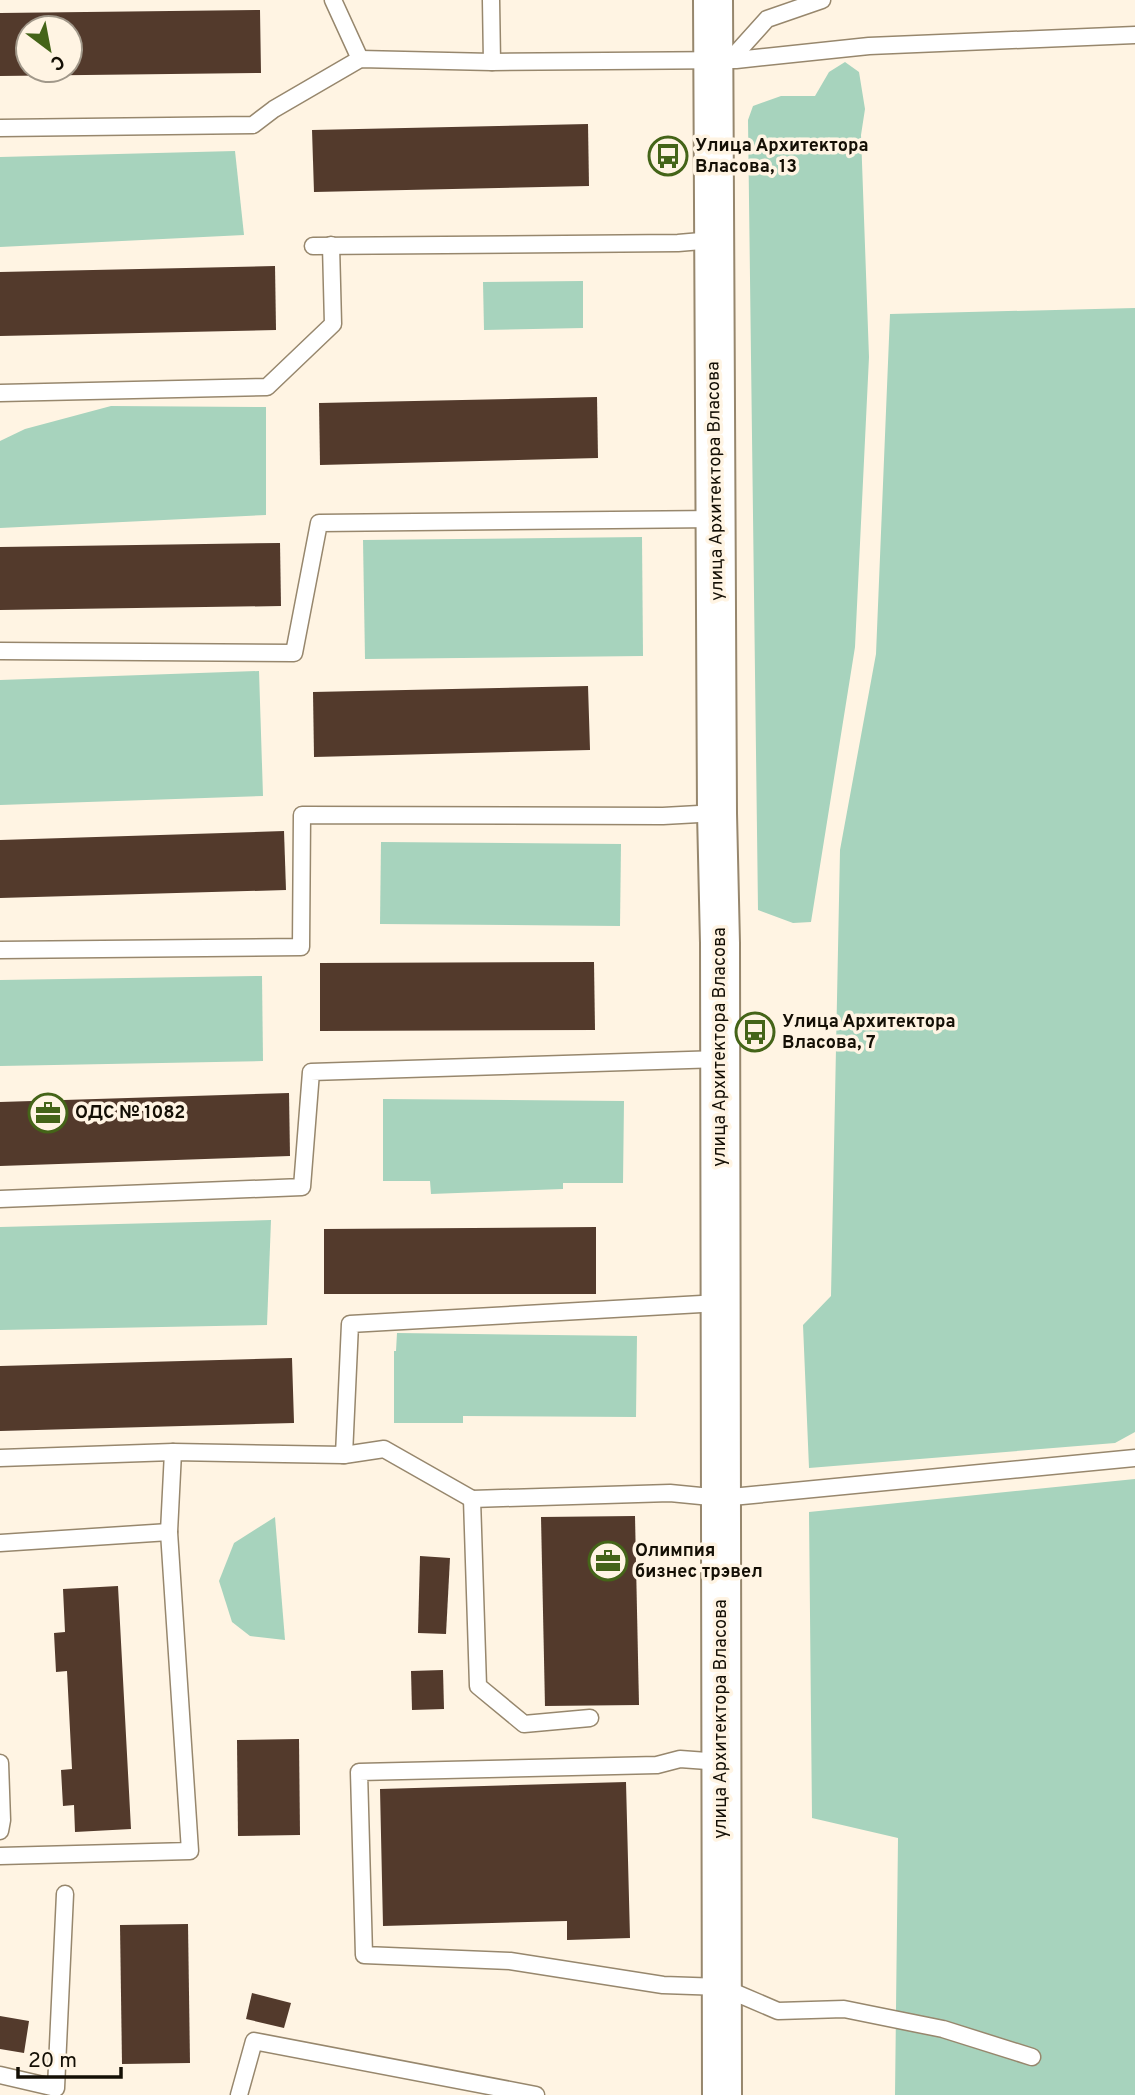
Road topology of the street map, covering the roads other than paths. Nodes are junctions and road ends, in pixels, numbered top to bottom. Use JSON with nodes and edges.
{"nodes":[{"id":1,"x":333,"y":0,"type":"edge"},
{"id":2,"x":491,"y":0,"type":"edge"},
{"id":3,"x":713,"y":0,"type":"edge"},
{"id":4,"x":822,"y":0,"type":"edge"},
{"id":5,"x":1135,"y":35,"type":"edge"},
{"id":6,"x":360,"y":59,"type":"junction"},
{"id":7,"x":722,"y":60,"type":"junction"},
{"id":8,"x":492,"y":62,"type":"junction"},
{"id":9,"x":0,"y":128,"type":"edge"},
{"id":10,"x":713,"y":240,"type":"junction"},
{"id":11,"x":331,"y":245,"type":"junction"},
{"id":12,"x":313,"y":246,"type":"dead end"},
{"id":13,"x":0,"y":393,"type":"edge"},
{"id":14,"x":717,"y":519,"type":"junction"},
{"id":15,"x":0,"y":651,"type":"edge"},
{"id":16,"x":717,"y":813,"type":"junction"},
{"id":17,"x":0,"y":950,"type":"edge"},
{"id":18,"x":720,"y":1059,"type":"junction"},
{"id":19,"x":0,"y":1199,"type":"edge"},
{"id":20,"x":719,"y":1303,"type":"junction"},
{"id":21,"x":173,"y":1452,"type":"junction"},
{"id":22,"x":344,"y":1455,"type":"junction"},
{"id":23,"x":0,"y":1458,"type":"edge"},
{"id":24,"x":1135,"y":1458,"type":"edge"},
{"id":25,"x":721,"y":1497,"type":"junction"},
{"id":26,"x":472,"y":1499,"type":"junction"},
{"id":27,"x":169,"y":1532,"type":"junction"},
{"id":28,"x":0,"y":1543,"type":"edge"},
{"id":29,"x":590,"y":1718,"type":"dead end"},
{"id":30,"x":721,"y":1762,"type":"junction"},
{"id":31,"x":0,"y":1763,"type":"edge"},
{"id":32,"x":1,"y":1824,"type":"edge"},
{"id":33,"x":0,"y":1856,"type":"edge"},
{"id":34,"x":65,"y":1894,"type":"dead end"},
{"id":35,"x":722,"y":1987,"type":"junction"},
{"id":36,"x":1032,"y":2057,"type":"dead end"},
{"id":37,"x":0,"y":2075,"type":"edge"},
{"id":38,"x":239,"y":2095,"type":"edge"},
{"id":39,"x":536,"y":2095,"type":"edge"},
{"id":40,"x":722,"y":2095,"type":"edge"}],
"edges":[{"from":1,"to":6,"type":"lane"},
{"from":2,"to":8,"type":"lane"},
{"from":3,"to":7,"type":"street","name":"улица Архитектора Власова"},
{"from":4,"to":7,"type":"lane"},
{"from":5,"to":7,"type":"lane"},
{"from":6,"to":8,"type":"lane"},
{"from":6,"to":9,"type":"lane"},
{"from":7,"to":8,"type":"lane"},
{"from":7,"to":10,"type":"street","name":"улица Архитектора Власова"},
{"from":10,"to":11,"type":"lane"},
{"from":10,"to":14,"type":"street","name":"улица Архитектора Власова"},
{"from":11,"to":12,"type":"lane"},
{"from":11,"to":13,"type":"lane"},
{"from":14,"to":15,"type":"lane"},
{"from":14,"to":16,"type":"street","name":"улица Архитектора Власова"},
{"from":16,"to":17,"type":"lane"},
{"from":16,"to":18,"type":"street","name":"улица Архитектора Власова"},
{"from":18,"to":19,"type":"lane"},
{"from":18,"to":20,"type":"street","name":"улица Архитектора Власова"},
{"from":20,"to":22,"type":"lane"},
{"from":20,"to":25,"type":"street","name":"улица Архитектора Власова"},
{"from":21,"to":22,"type":"lane"},
{"from":21,"to":23,"type":"lane"},
{"from":21,"to":27,"type":"lane"},
{"from":22,"to":26,"type":"lane"},
{"from":24,"to":25,"type":"lane"},
{"from":25,"to":26,"type":"lane"},
{"from":25,"to":30,"type":"street","name":"улица Архитектора Власова"},
{"from":26,"to":29,"type":"lane"},
{"from":27,"to":28,"type":"lane"},
{"from":27,"to":33,"type":"lane"},
{"from":30,"to":35,"type":"street","name":"улица Архитектора Власова"},
{"from":30,"to":35,"type":"lane"},
{"from":31,"to":32,"type":"lane"},
{"from":34,"to":37,"type":"lane"},
{"from":35,"to":36,"type":"lane"},
{"from":35,"to":40,"type":"street","name":"улица Архитектора Власова"},
{"from":38,"to":39,"type":"lane"}]}
